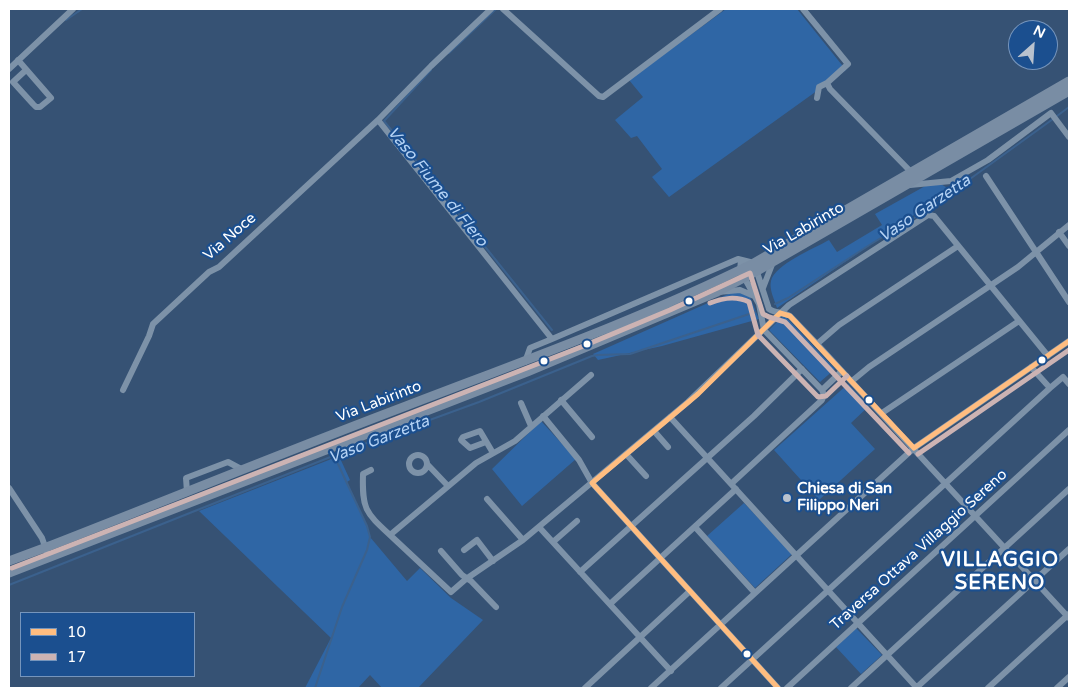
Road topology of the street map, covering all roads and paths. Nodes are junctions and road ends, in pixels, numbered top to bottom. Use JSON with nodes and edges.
{"nodes":[{"id":1,"x":73,"y":9,"type":"edge"},
{"id":2,"x":491,"y":9,"type":"edge"},
{"id":3,"x":503,"y":9,"type":"edge"},
{"id":4,"x":720,"y":9,"type":"edge"},
{"id":5,"x":803,"y":9,"type":"edge"},
{"id":6,"x":18,"y":60,"type":"junction"},
{"id":7,"x":9,"y":69,"type":"edge"},
{"id":8,"x":26,"y":70,"type":"junction"},
{"id":9,"x":1069,"y":81,"type":"edge"},
{"id":10,"x":827,"y":82,"type":"junction"},
{"id":11,"x":1069,"y":91,"type":"edge"},
{"id":12,"x":817,"y":98,"type":"dead end"},
{"id":13,"x":1052,"y":101,"type":"junction"},
{"id":14,"x":1053,"y":116,"type":"junction"},
{"id":15,"x":378,"y":120,"type":"junction"},
{"id":16,"x":1069,"y":137,"type":"edge"},
{"id":17,"x":912,"y":173,"type":"junction"},
{"id":18,"x":986,"y":176,"type":"dead end"},
{"id":19,"x":908,"y":185,"type":"junction"},
{"id":20,"x":1069,"y":225,"type":"edge"},
{"id":21,"x":1059,"y":232,"type":"junction"},
{"id":22,"x":958,"y":246,"type":"junction"},
{"id":23,"x":1069,"y":246,"type":"edge"},
{"id":24,"x":1035,"y":251,"type":"junction"},
{"id":25,"x":741,"y":260,"type":"junction"},
{"id":26,"x":773,"y":262,"type":"junction"},
{"id":27,"x":755,"y":267,"type":"junction"},
{"id":28,"x":742,"y":274,"type":"junction"},
{"id":29,"x":990,"y":285,"type":"junction"},
{"id":30,"x":763,"y":288,"type":"junction"},
{"id":31,"x":717,"y":292,"type":"junction"},
{"id":32,"x":754,"y":296,"type":"junction"},
{"id":33,"x":1069,"y":302,"type":"edge"},
{"id":34,"x":780,"y":312,"type":"junction"},
{"id":35,"x":1019,"y":321,"type":"junction"},
{"id":36,"x":764,"y":330,"type":"junction"},
{"id":37,"x":552,"y":339,"type":"junction"},
{"id":38,"x":1069,"y":341,"type":"edge"},
{"id":39,"x":818,"y":344,"type":"junction"},
{"id":40,"x":1048,"y":356,"type":"junction"},
{"id":41,"x":525,"y":362,"type":"junction"},
{"id":42,"x":1031,"y":367,"type":"junction"},
{"id":43,"x":802,"y":369,"type":"junction"},
{"id":44,"x":842,"y":371,"type":"junction"},
{"id":45,"x":591,"y":375,"type":"dead end"},
{"id":46,"x":852,"y":381,"type":"junction"},
{"id":47,"x":1069,"y":384,"type":"edge"},
{"id":48,"x":1050,"y":388,"type":"junction"},
{"id":49,"x":123,"y":390,"type":"dead end"},
{"id":50,"x":822,"y":390,"type":"junction"},
{"id":51,"x":561,"y":400,"type":"junction"},
{"id":52,"x":521,"y":403,"type":"dead end"},
{"id":53,"x":882,"y":413,"type":"junction"},
{"id":54,"x":543,"y":416,"type":"junction"},
{"id":55,"x":670,"y":417,"type":"junction"},
{"id":56,"x":531,"y":426,"type":"junction"},
{"id":57,"x":1069,"y":430,"type":"edge"},
{"id":58,"x":654,"y":431,"type":"junction"},
{"id":59,"x":592,"y":437,"type":"dead end"},
{"id":60,"x":486,"y":442,"type":"dead end"},
{"id":61,"x":668,"y":448,"type":"dead end"},
{"id":62,"x":914,"y":448,"type":"junction"},
{"id":63,"x":493,"y":454,"type":"junction"},
{"id":64,"x":626,"y":454,"type":"junction"},
{"id":65,"x":706,"y":457,"type":"junction"},
{"id":66,"x":428,"y":465,"type":"dead end"},
{"id":67,"x":243,"y":470,"type":"junction"},
{"id":68,"x":371,"y":470,"type":"dead end"},
{"id":69,"x":646,"y":476,"type":"dead end"},
{"id":70,"x":592,"y":482,"type":"junction"},
{"id":71,"x":946,"y":483,"type":"junction"},
{"id":72,"x":731,"y":484,"type":"junction"},
{"id":73,"x":448,"y":486,"type":"junction"},
{"id":74,"x":9,"y":488,"type":"edge"},
{"id":75,"x":736,"y":489,"type":"junction"},
{"id":76,"x":1069,"y":489,"type":"edge"},
{"id":77,"x":187,"y":492,"type":"junction"},
{"id":78,"x":487,"y":499,"type":"dead end"},
{"id":79,"x":134,"y":513,"type":"junction"},
{"id":80,"x":976,"y":515,"type":"junction"},
{"id":81,"x":578,"y":521,"type":"dead end"},
{"id":82,"x":137,"y":524,"type":"junction"},
{"id":83,"x":631,"y":526,"type":"junction"},
{"id":84,"x":539,"y":527,"type":"junction"},
{"id":85,"x":695,"y":527,"type":"junction"},
{"id":86,"x":390,"y":535,"type":"junction"},
{"id":87,"x":523,"y":540,"type":"junction"},
{"id":88,"x":553,"y":542,"type":"junction"},
{"id":89,"x":45,"y":548,"type":"junction"},
{"id":90,"x":1005,"y":548,"type":"junction"},
{"id":91,"x":1069,"y":549,"type":"edge"},
{"id":92,"x":464,"y":550,"type":"dead end"},
{"id":93,"x":441,"y":551,"type":"dead end"},
{"id":94,"x":796,"y":555,"type":"junction"},
{"id":95,"x":49,"y":558,"type":"junction"},
{"id":96,"x":660,"y":558,"type":"junction"},
{"id":97,"x":9,"y":560,"type":"edge"},
{"id":98,"x":493,"y":561,"type":"junction"},
{"id":99,"x":580,"y":572,"type":"junction"},
{"id":100,"x":9,"y":573,"type":"edge"},
{"id":101,"x":466,"y":578,"type":"junction"},
{"id":102,"x":1035,"y":580,"type":"junction"},
{"id":103,"x":690,"y":591,"type":"junction"},
{"id":104,"x":828,"y":591,"type":"junction"},
{"id":105,"x":755,"y":593,"type":"junction"},
{"id":106,"x":610,"y":604,"type":"junction"},
{"id":107,"x":496,"y":607,"type":"dead end"},
{"id":108,"x":1069,"y":616,"type":"edge"},
{"id":109,"x":858,"y":623,"type":"junction"},
{"id":110,"x":720,"y":625,"type":"junction"},
{"id":111,"x":639,"y":637,"type":"junction"},
{"id":112,"x":888,"y":655,"type":"junction"},
{"id":113,"x":752,"y":660,"type":"junction"},
{"id":114,"x":671,"y":671,"type":"junction"},
{"id":115,"x":1069,"y":677,"type":"edge"},
{"id":116,"x":584,"y":688,"type":"edge"},
{"id":117,"x":651,"y":688,"type":"edge"},
{"id":118,"x":721,"y":688,"type":"edge"},
{"id":119,"x":778,"y":688,"type":"edge"},
{"id":120,"x":787,"y":688,"type":"edge"},
{"id":121,"x":851,"y":688,"type":"edge"},
{"id":122,"x":917,"y":688,"type":"edge"},
{"id":123,"x":988,"y":688,"type":"edge"},
{"id":124,"x":1057,"y":688,"type":"edge"}],
"edges":[{"from":1,"to":6,"type":"street"},
{"from":2,"to":15,"type":"street","name":"Via Noce"},
{"from":3,"to":4,"type":"street"},
{"from":5,"to":10,"type":"street"},
{"from":6,"to":7,"type":"street"},
{"from":6,"to":8,"type":"street"},
{"from":8,"to":8,"type":"street"},
{"from":9,"to":17,"type":"street","name":"Via Labirinto"},
{"from":10,"to":12,"type":"street"},
{"from":10,"to":17,"type":"street"},
{"from":11,"to":13,"type":"street","name":"Via Labirinto"},
{"from":13,"to":14,"type":"street"},
{"from":13,"to":19,"type":"street","name":"Via Labirinto"},
{"from":14,"to":16,"type":"street"},
{"from":14,"to":19,"type":"street"},
{"from":15,"to":37,"type":"street"},
{"from":15,"to":49,"type":"street","name":"Via Noce"},
{"from":17,"to":27,"type":"street","name":"Via Labirinto"},
{"from":18,"to":24,"type":"street"},
{"from":19,"to":26,"type":"street","name":"Via Labirinto"},
{"from":20,"to":21,"type":"street"},
{"from":21,"to":23,"type":"street"},
{"from":21,"to":24,"type":"street"},
{"from":22,"to":29,"type":"street"},
{"from":22,"to":34,"type":"street"},
{"from":22,"to":39,"type":"street"},
{"from":24,"to":29,"type":"street"},
{"from":24,"to":33,"type":"street"},
{"from":25,"to":27,"type":"street"},
{"from":25,"to":28,"type":"street"},
{"from":25,"to":37,"type":"street"},
{"from":26,"to":27,"type":"street","name":"Via Labirinto"},
{"from":26,"to":30,"type":"street"},
{"from":27,"to":28,"type":"street","name":"Via Labirinto"},
{"from":27,"to":30,"type":"street"},
{"from":28,"to":31,"type":"street","name":"Via Labirinto"},
{"from":28,"to":32,"type":"street"},
{"from":28,"to":41,"type":"street","name":"Via Labirinto"},
{"from":29,"to":35,"type":"street"},
{"from":29,"to":46,"type":"street"},
{"from":30,"to":34,"type":"street"},
{"from":31,"to":32,"type":"street"},
{"from":31,"to":82,"type":"street","name":"Via Labirinto"},
{"from":32,"to":36,"type":"street"},
{"from":34,"to":36,"type":"street"},
{"from":34,"to":39,"type":"street"},
{"from":35,"to":40,"type":"street"},
{"from":35,"to":53,"type":"street"},
{"from":36,"to":43,"type":"street"},
{"from":36,"to":55,"type":"street"},
{"from":37,"to":41,"type":"street"},
{"from":38,"to":40,"type":"street"},
{"from":39,"to":44,"type":"street"},
{"from":40,"to":42,"type":"street"},
{"from":41,"to":67,"type":"street","name":"Via Labirinto"},
{"from":42,"to":48,"type":"street"},
{"from":42,"to":62,"type":"street"},
{"from":43,"to":50,"type":"street"},
{"from":43,"to":65,"type":"street"},
{"from":44,"to":46,"type":"street"},
{"from":44,"to":50,"type":"street"},
{"from":45,"to":51,"type":"street"},
{"from":46,"to":53,"type":"street"},
{"from":47,"to":48,"type":"street"},
{"from":48,"to":71,"type":"street"},
{"from":50,"to":72,"type":"street"},
{"from":51,"to":54,"type":"street"},
{"from":51,"to":59,"type":"street"},
{"from":52,"to":56,"type":"street"},
{"from":53,"to":62,"type":"street"},
{"from":54,"to":56,"type":"street"},
{"from":54,"to":70,"type":"street"},
{"from":55,"to":58,"type":"street"},
{"from":55,"to":65,"type":"street"},
{"from":56,"to":63,"type":"street"},
{"from":57,"to":80,"type":"street","name":"Traversa Ottava Villaggio Sereno"},
{"from":58,"to":61,"type":"street"},
{"from":58,"to":64,"type":"street"},
{"from":60,"to":63,"type":"street"},
{"from":62,"to":71,"type":"street"},
{"from":62,"to":94,"type":"street"},
{"from":63,"to":73,"type":"street"},
{"from":64,"to":69,"type":"street"},
{"from":64,"to":70,"type":"street"},
{"from":65,"to":72,"type":"street"},
{"from":65,"to":83,"type":"street"},
{"from":66,"to":73,"type":"street"},
{"from":67,"to":77,"type":"street","name":"Via Labirinto"},
{"from":67,"to":77,"type":"street"},
{"from":68,"to":86,"type":"street"},
{"from":70,"to":83,"type":"street"},
{"from":70,"to":84,"type":"street"},
{"from":71,"to":80,"type":"street"},
{"from":71,"to":104,"type":"street"},
{"from":72,"to":75,"type":"street"},
{"from":73,"to":86,"type":"street"},
{"from":74,"to":89,"type":"street"},
{"from":75,"to":85,"type":"street"},
{"from":75,"to":94,"type":"street"},
{"from":76,"to":90,"type":"street"},
{"from":77,"to":79,"type":"street","name":"Via Labirinto"},
{"from":78,"to":87,"type":"street"},
{"from":79,"to":82,"type":"street"},
{"from":79,"to":89,"type":"street","name":"Via Labirinto"},
{"from":80,"to":90,"type":"street"},
{"from":80,"to":109,"type":"street","name":"Traversa Ottava Villaggio Sereno"},
{"from":81,"to":88,"type":"street"},
{"from":82,"to":95,"type":"street","name":"Via Labirinto"},
{"from":83,"to":96,"type":"street"},
{"from":83,"to":99,"type":"street"},
{"from":84,"to":87,"type":"street"},
{"from":84,"to":88,"type":"street"},
{"from":85,"to":96,"type":"street"},
{"from":85,"to":105,"type":"street"},
{"from":86,"to":101,"type":"street"},
{"from":87,"to":98,"type":"street"},
{"from":88,"to":99,"type":"street"},
{"from":89,"to":95,"type":"street"},
{"from":89,"to":97,"type":"street","name":"Via Labirinto"},
{"from":90,"to":102,"type":"street"},
{"from":90,"to":112,"type":"street"},
{"from":91,"to":102,"type":"street"},
{"from":92,"to":98,"type":"street"},
{"from":93,"to":101,"type":"street"},
{"from":94,"to":104,"type":"street"},
{"from":94,"to":105,"type":"street"},
{"from":95,"to":100,"type":"street","name":"Via Labirinto"},
{"from":96,"to":103,"type":"street"},
{"from":96,"to":106,"type":"street"},
{"from":98,"to":101,"type":"street"},
{"from":99,"to":106,"type":"street"},
{"from":101,"to":107,"type":"street"},
{"from":102,"to":108,"type":"street"},
{"from":102,"to":122,"type":"street"},
{"from":103,"to":110,"type":"street"},
{"from":103,"to":111,"type":"street"},
{"from":104,"to":109,"type":"street"},
{"from":104,"to":113,"type":"street"},
{"from":105,"to":110,"type":"street"},
{"from":106,"to":111,"type":"street"},
{"from":108,"to":123,"type":"street"},
{"from":109,"to":112,"type":"street"},
{"from":109,"to":120,"type":"street","name":"Traversa Ottava Villaggio Sereno"},
{"from":110,"to":113,"type":"street"},
{"from":110,"to":114,"type":"street"},
{"from":111,"to":114,"type":"street"},
{"from":111,"to":116,"type":"street"},
{"from":112,"to":121,"type":"street"},
{"from":112,"to":122,"type":"street"},
{"from":113,"to":118,"type":"street"},
{"from":113,"to":119,"type":"street"},
{"from":114,"to":117,"type":"street"},
{"from":115,"to":124,"type":"street"}]}
